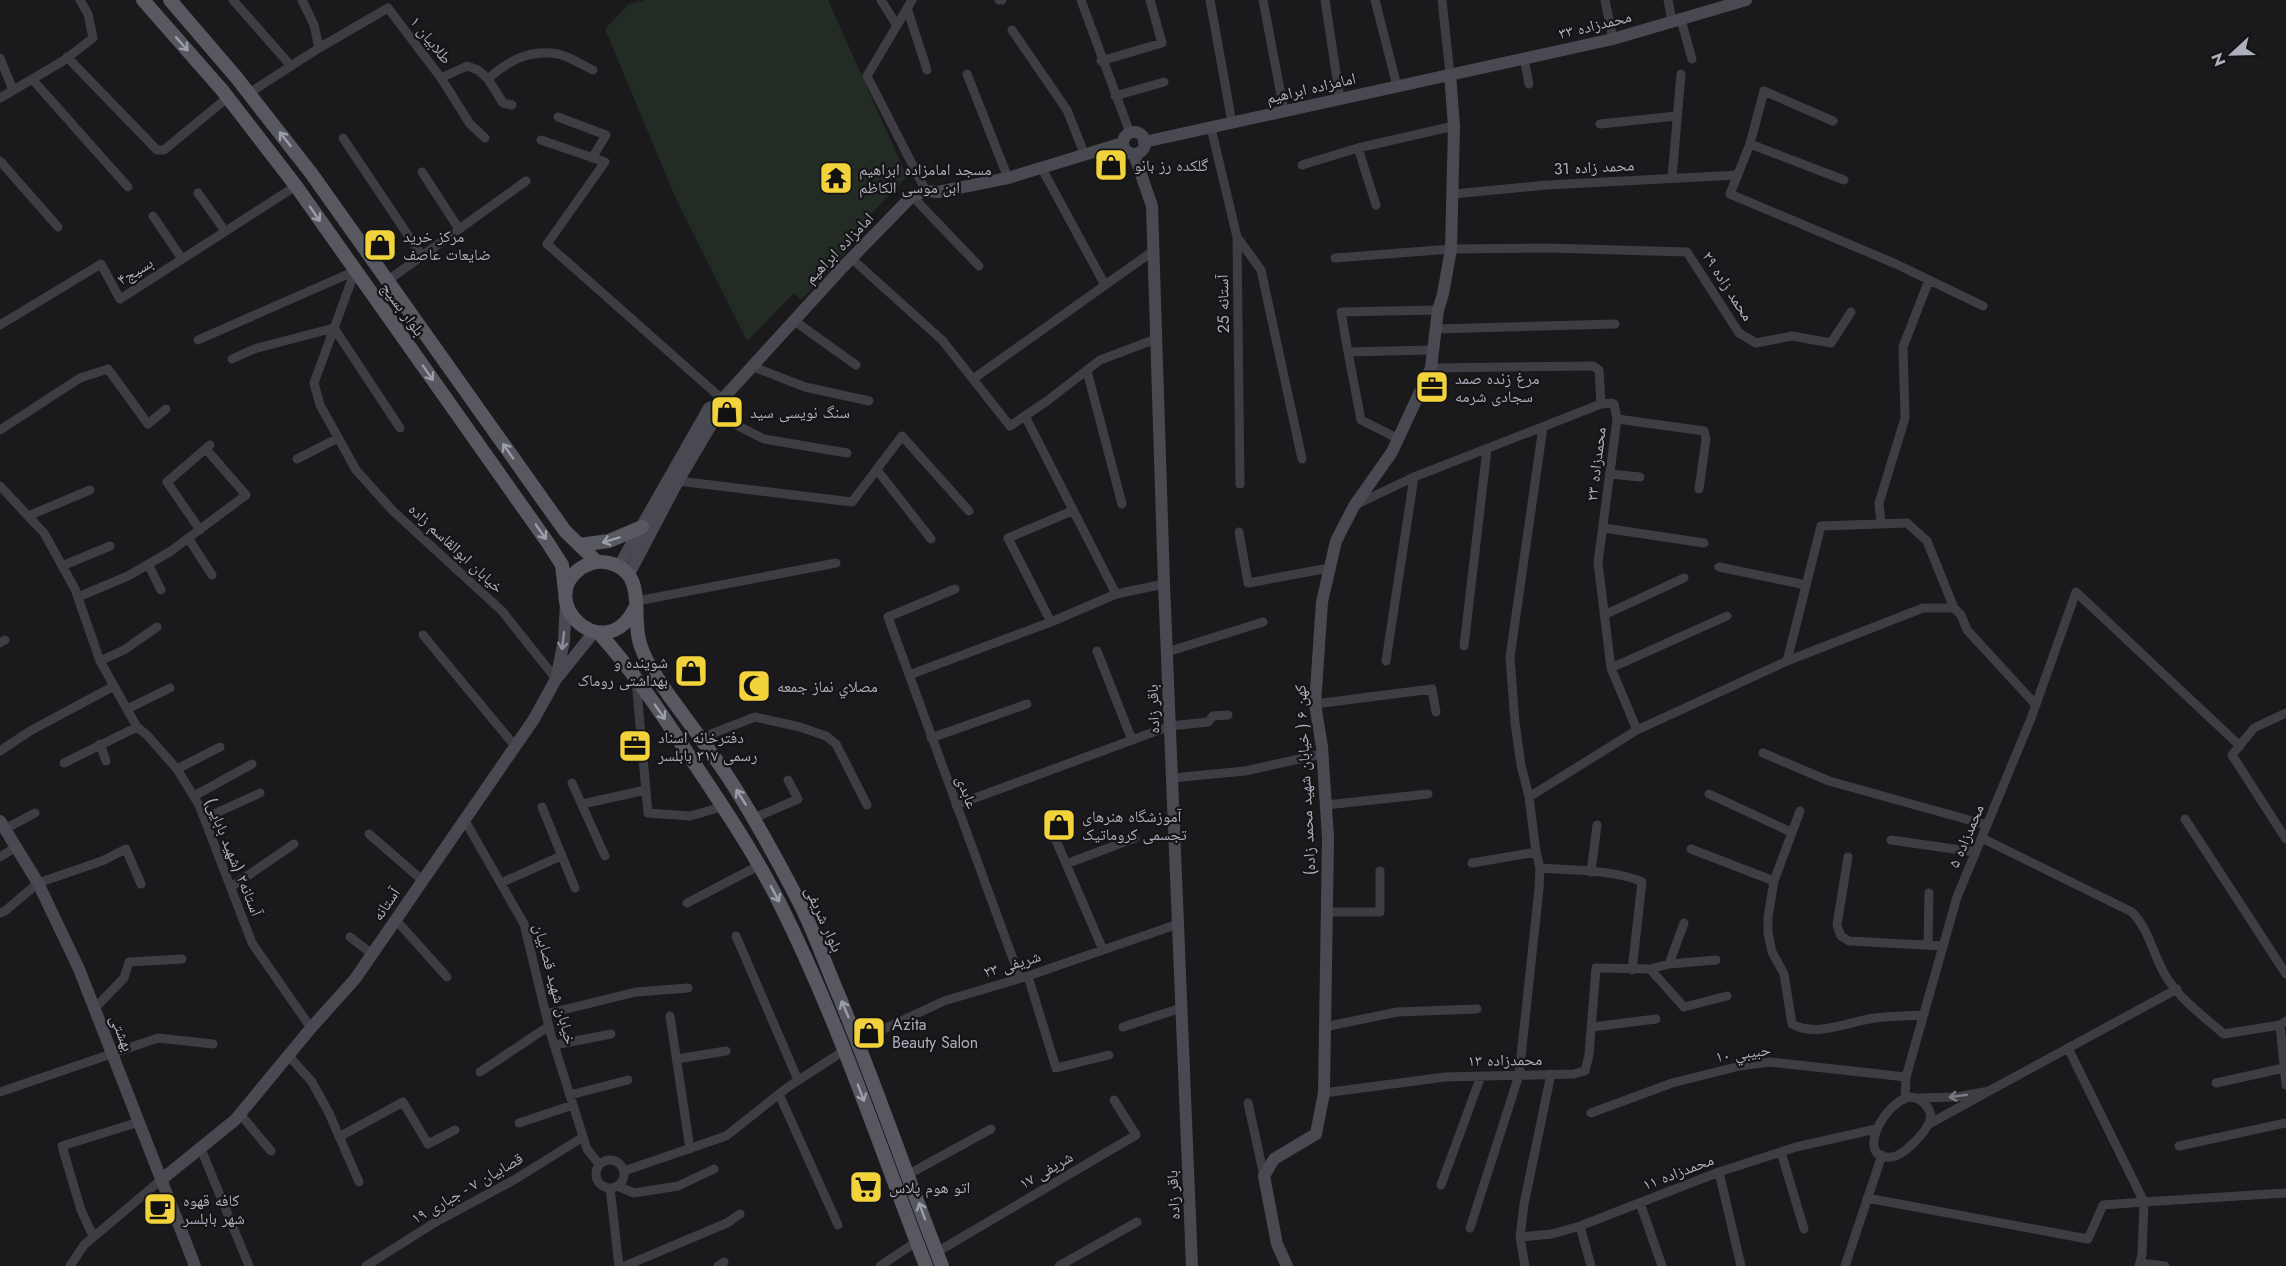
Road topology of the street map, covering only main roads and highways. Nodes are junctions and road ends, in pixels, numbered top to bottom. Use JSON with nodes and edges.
{"nodes":[{"id":1,"x":143,"y":0,"type":"edge"},
{"id":2,"x":170,"y":0,"type":"edge"},
{"id":3,"x":642,"y":526,"type":"road end"},
{"id":4,"x":579,"y":545,"type":"junction"},
{"id":5,"x":597,"y":562,"type":"junction"},
{"id":6,"x":566,"y":598,"type":"junction"},
{"id":7,"x":636,"y":604,"type":"junction"},
{"id":8,"x":596,"y":632,"type":"junction"},
{"id":9,"x":645,"y":658,"type":"junction"},
{"id":10,"x":632,"y":674,"type":"junction"},
{"id":11,"x":858,"y":1041,"type":"junction"},
{"id":12,"x":845,"y":1050,"type":"junction"},
{"id":13,"x":926,"y":1266,"type":"edge"},
{"id":14,"x":942,"y":1266,"type":"edge"}],
"edges":[{"from":1,"to":6,"type":"main road","name":"بلوار بسیج","one_way":true},
{"from":4,"to":2,"type":"main road","name":"بلوار بسیج","one_way":true},
{"from":3,"to":4,"type":"main road","one_way":true},
{"from":4,"to":5,"type":"main road","name":"بلوار بسیج"},
{"from":5,"to":6,"type":"main road"},
{"from":5,"to":7,"type":"main road"},
{"from":6,"to":8,"type":"main road"},
{"from":7,"to":8,"type":"main road"},
{"from":7,"to":9,"type":"main road","name":"بلوار شریفی"},
{"from":8,"to":10,"type":"main road","name":"بلوار شریفی"},
{"from":9,"to":10,"type":"main road"},
{"from":11,"to":9,"type":"main road","name":"بلوار شریفی","one_way":true},
{"from":10,"to":12,"type":"main road","name":"بلوار شریفی","one_way":true},
{"from":11,"to":12,"type":"main road"},
{"from":14,"to":11,"type":"main road","name":"بلوار شریفی","one_way":true},
{"from":12,"to":13,"type":"main road","name":"بلوار شریفی","one_way":true}]}
